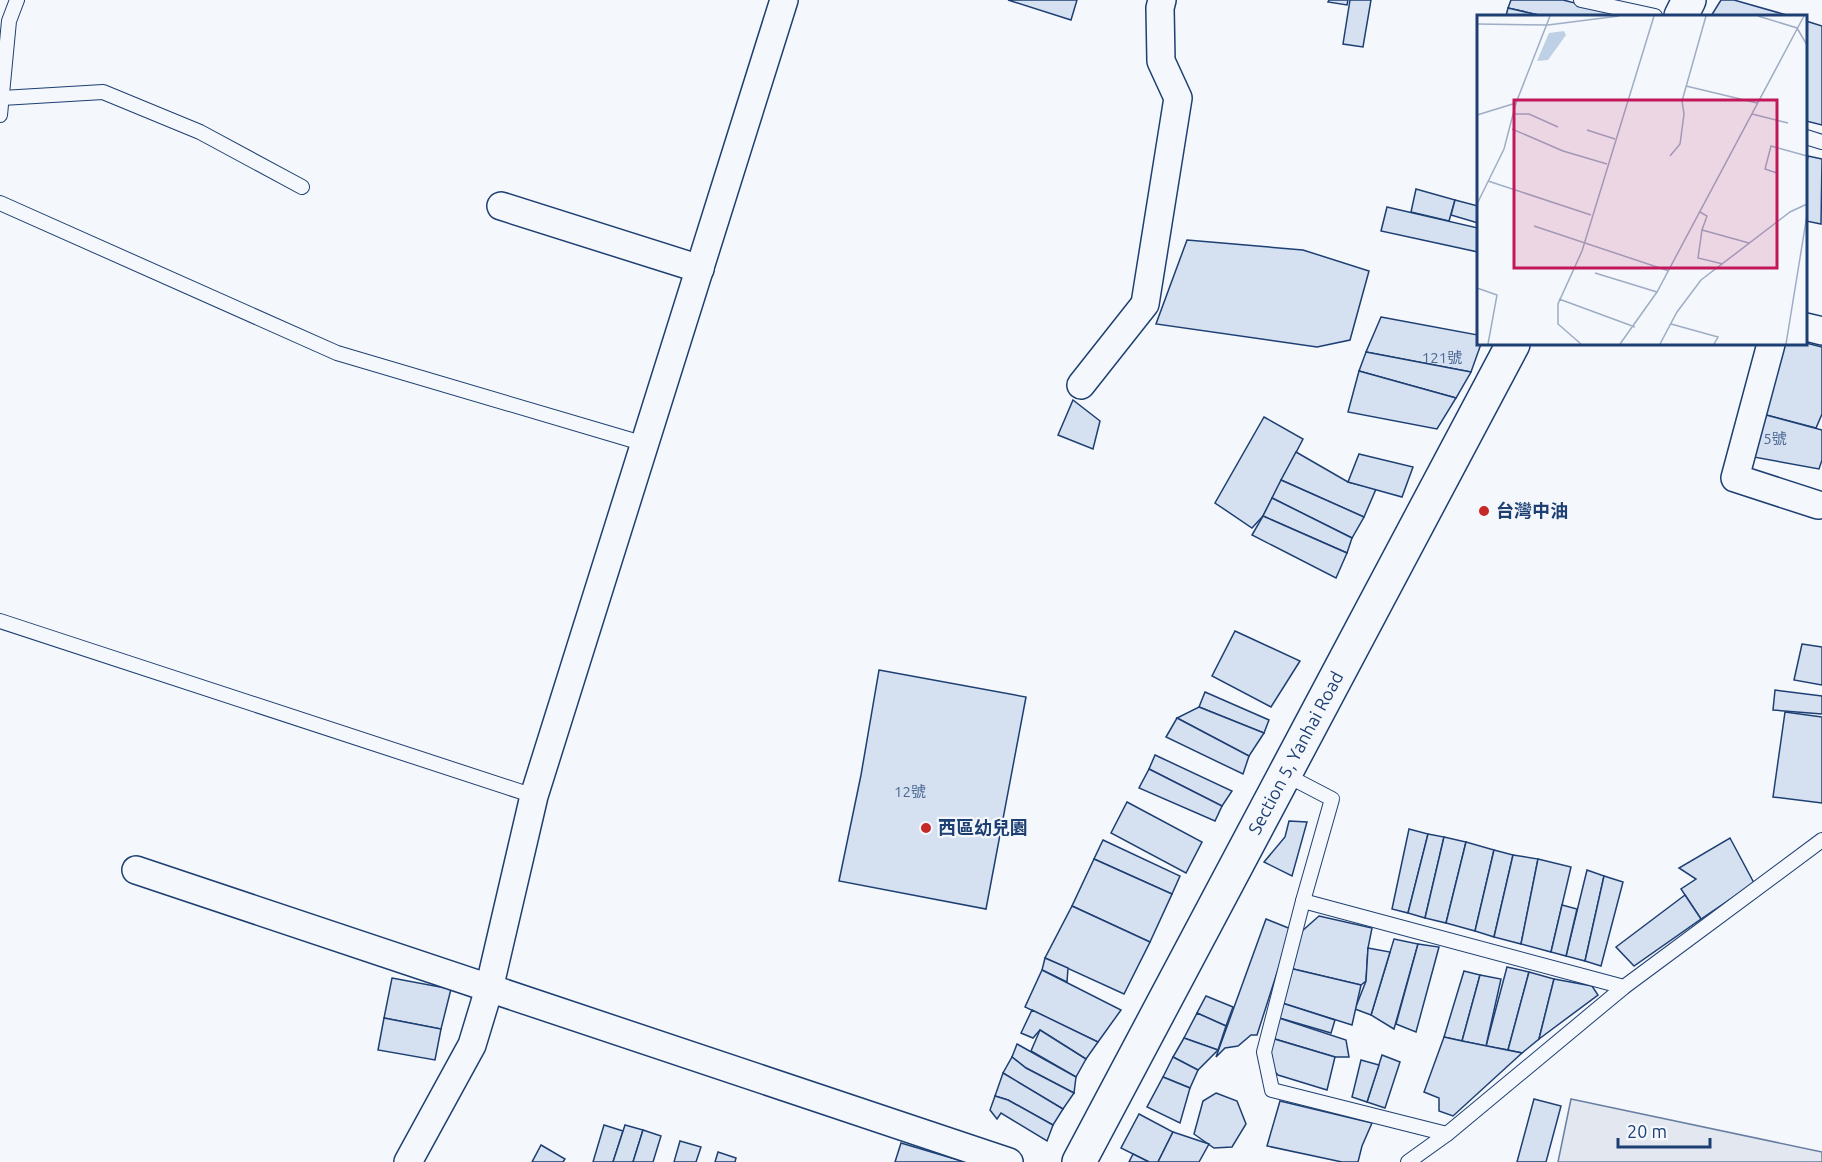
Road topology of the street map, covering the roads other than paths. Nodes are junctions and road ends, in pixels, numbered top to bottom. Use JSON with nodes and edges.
{"nodes":[{"id":1,"x":17,"y":0,"type":"edge"},
{"id":2,"x":784,"y":0,"type":"edge"},
{"id":3,"x":1162,"y":0,"type":"edge"},
{"id":4,"x":1581,"y":0,"type":"edge"},
{"id":5,"x":1689,"y":0,"type":"edge"},
{"id":6,"x":1650,"y":15,"type":"edge"},
{"id":7,"x":1682,"y":15,"type":"edge"},
{"id":8,"x":5,"y":22,"type":"edge"},
{"id":9,"x":2,"y":98,"type":"junction"},
{"id":10,"x":0,"y":115,"type":"edge"},
{"id":11,"x":1807,"y":137,"type":"edge"},
{"id":12,"x":1822,"y":142,"type":"edge"},
{"id":13,"x":302,"y":187,"type":"dead end"},
{"id":14,"x":0,"y":203,"type":"edge"},
{"id":15,"x":501,"y":206,"type":"dead end"},
{"id":16,"x":700,"y":268,"type":"junction"},
{"id":17,"x":1807,"y":327,"type":"edge"},
{"id":18,"x":1822,"y":331,"type":"edge"},
{"id":19,"x":1512,"y":345,"type":"edge"},
{"id":20,"x":1771,"y":345,"type":"edge"},
{"id":21,"x":1081,"y":385,"type":"dead end"},
{"id":22,"x":645,"y":444,"type":"junction"},
{"id":23,"x":1818,"y":505,"type":"dead end"},
{"id":24,"x":0,"y":621,"type":"edge"},
{"id":25,"x":1284,"y":774,"type":"junction"},
{"id":26,"x":534,"y":796,"type":"junction"},
{"id":27,"x":1822,"y":840,"type":"edge"},
{"id":28,"x":136,"y":870,"type":"dead end"},
{"id":29,"x":1303,"y":901,"type":"junction"},
{"id":30,"x":1624,"y":987,"type":"junction"},
{"id":31,"x":489,"y":989,"type":"junction"},
{"id":32,"x":1447,"y":1134,"type":"junction"},
{"id":33,"x":408,"y":1162,"type":"edge"},
{"id":34,"x":1009,"y":1162,"type":"edge"},
{"id":35,"x":1079,"y":1162,"type":"edge"},
{"id":36,"x":1408,"y":1162,"type":"edge"}],
"edges":[{"from":1,"to":8,"type":"lane"},
{"from":2,"to":16,"type":"street"},
{"from":3,"to":21,"type":"street"},
{"from":4,"to":6,"type":"lane"},
{"from":5,"to":7,"type":"street"},
{"from":8,"to":9,"type":"lane"},
{"from":9,"to":10,"type":"lane"},
{"from":9,"to":13,"type":"lane"},
{"from":11,"to":12,"type":"lane"},
{"from":14,"to":22,"type":"lane"},
{"from":15,"to":16,"type":"street"},
{"from":16,"to":22,"type":"street"},
{"from":17,"to":18,"type":"street"},
{"from":19,"to":25,"type":"street","name":"Section 5, Yanhai Road"},
{"from":20,"to":23,"type":"street"},
{"from":22,"to":26,"type":"street"},
{"from":24,"to":26,"type":"lane"},
{"from":25,"to":29,"type":"lane"},
{"from":25,"to":35,"type":"street","name":"Section 5, Yanhai Road"},
{"from":26,"to":31,"type":"street"},
{"from":27,"to":30,"type":"lane"},
{"from":28,"to":31,"type":"street"},
{"from":29,"to":30,"type":"lane"},
{"from":29,"to":32,"type":"lane"},
{"from":30,"to":32,"type":"lane"},
{"from":31,"to":33,"type":"street"},
{"from":31,"to":34,"type":"street"},
{"from":32,"to":36,"type":"lane"}]}
